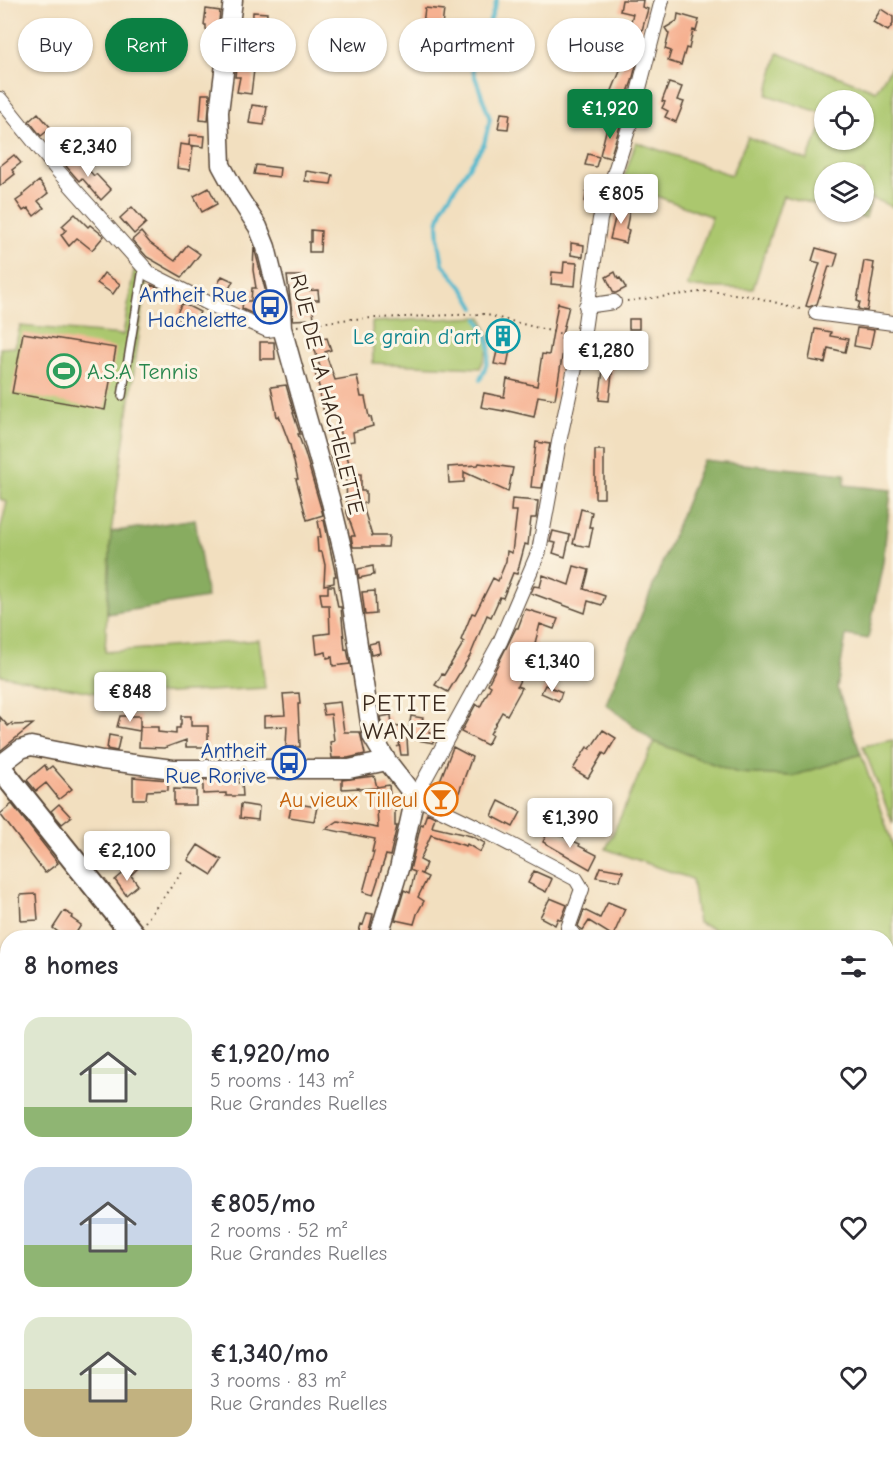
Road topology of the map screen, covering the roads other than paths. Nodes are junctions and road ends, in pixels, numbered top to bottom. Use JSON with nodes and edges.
{"nodes":[{"id":1,"x":233,"y":0,"type":"edge"},
{"id":2,"x":663,"y":0,"type":"edge"},
{"id":3,"x":0,"y":99,"type":"edge"},
{"id":4,"x":143,"y":267,"type":"junction"},
{"id":5,"x":614,"y":302,"type":"road end"},
{"id":6,"x":586,"y":306,"type":"junction"},
{"id":7,"x":816,"y":313,"type":"road end"},
{"id":8,"x":893,"y":323,"type":"edge"},
{"id":9,"x":282,"y":328,"type":"junction"},
{"id":10,"x":122,"y":396,"type":"dead end"},
{"id":11,"x":393,"y":757,"type":"junction"},
{"id":12,"x":0,"y":766,"type":"edge"},
{"id":13,"x":415,"y":797,"type":"junction"},
{"id":14,"x":129,"y":930,"type":"edge"},
{"id":15,"x":380,"y":930,"type":"edge"},
{"id":16,"x":570,"y":930,"type":"edge"}],
"edges":[{"from":1,"to":9,"type":"street","name":"RUE DE LA HACHELETTE"},
{"from":2,"to":6,"type":"street"},
{"from":3,"to":4,"type":"street"},
{"from":4,"to":9,"type":"street"},
{"from":4,"to":10,"type":"lane"},
{"from":5,"to":6,"type":"street"},
{"from":6,"to":13,"type":"street"},
{"from":7,"to":8,"type":"street"},
{"from":9,"to":11,"type":"street","name":"RUE DE LA HACHELETTE"},
{"from":11,"to":12,"type":"street"},
{"from":11,"to":13,"type":"street","name":"RUE DE LA HACHELETTE"},
{"from":12,"to":14,"type":"main road"},
{"from":13,"to":15,"type":"street"},
{"from":13,"to":16,"type":"street"}]}
